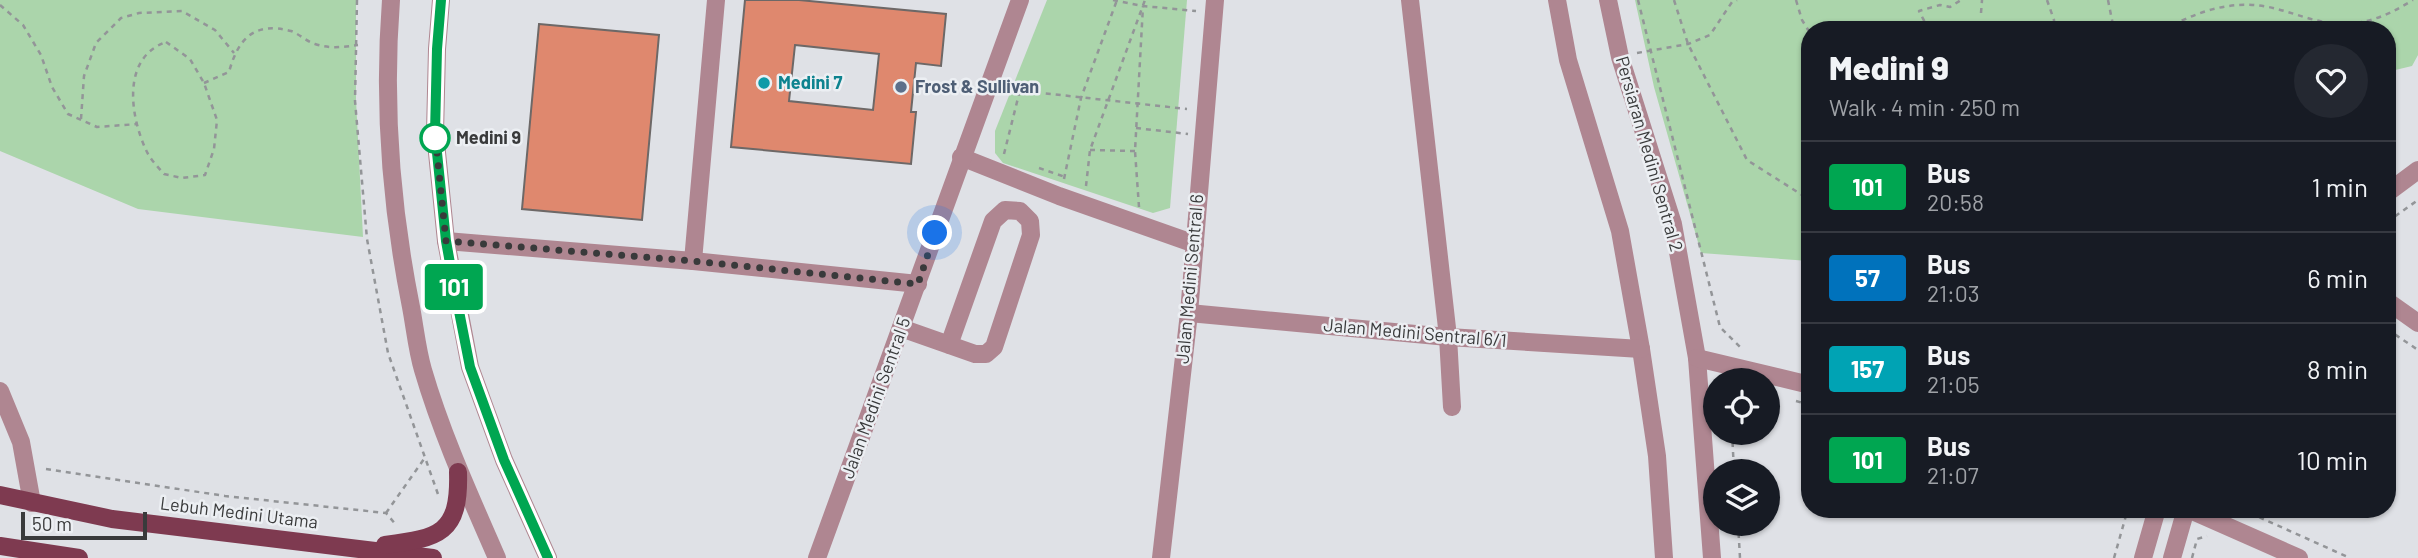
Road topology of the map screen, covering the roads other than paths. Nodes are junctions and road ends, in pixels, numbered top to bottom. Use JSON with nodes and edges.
{"nodes":[{"id":1,"x":391,"y":0,"type":"edge"},
{"id":2,"x":441,"y":0,"type":"edge"},
{"id":3,"x":716,"y":0,"type":"edge"},
{"id":4,"x":1020,"y":0,"type":"edge"},
{"id":5,"x":1410,"y":0,"type":"edge"},
{"id":6,"x":1556,"y":0,"type":"edge"},
{"id":7,"x":1608,"y":0,"type":"edge"},
{"id":8,"x":1215,"y":6,"type":"edge"},
{"id":9,"x":961,"y":157,"type":"junction"},
{"id":10,"x":2418,"y":170,"type":"edge"},
{"id":11,"x":2396,"y":186,"type":"edge"},
{"id":12,"x":446,"y":241,"type":"junction"},
{"id":13,"x":1195,"y":244,"type":"junction"},
{"id":14,"x":693,"y":261,"type":"junction"},
{"id":15,"x":918,"y":284,"type":"junction"},
{"id":16,"x":2396,"y":307,"type":"edge"},
{"id":17,"x":1189,"y":313,"type":"junction"},
{"id":18,"x":2418,"y":323,"type":"edge"},
{"id":19,"x":901,"y":328,"type":"junction"},
{"id":20,"x":1448,"y":337,"type":"junction"},
{"id":21,"x":949,"y":345,"type":"junction"},
{"id":22,"x":1642,"y":349,"type":"junction"},
{"id":23,"x":1697,"y":358,"type":"junction"},
{"id":24,"x":1801,"y":383,"type":"edge"},
{"id":25,"x":0,"y":391,"type":"edge"},
{"id":26,"x":1452,"y":407,"type":"dead end"},
{"id":27,"x":458,"y":472,"type":"junction"},
{"id":28,"x":0,"y":495,"type":"edge"},
{"id":29,"x":32,"y":503,"type":"junction"},
{"id":30,"x":2154,"y":518,"type":"edge"},
{"id":31,"x":2184,"y":518,"type":"edge"},
{"id":32,"x":2208,"y":518,"type":"edge"},
{"id":33,"x":361,"y":549,"type":"junction"},
{"id":34,"x":8,"y":551,"type":"edge"},
{"id":35,"x":79,"y":558,"type":"edge"},
{"id":36,"x":433,"y":558,"type":"edge"},
{"id":37,"x":498,"y":558,"type":"edge"},
{"id":38,"x":548,"y":558,"type":"edge"},
{"id":39,"x":817,"y":558,"type":"edge"},
{"id":40,"x":1161,"y":558,"type":"edge"},
{"id":41,"x":1664,"y":558,"type":"edge"},
{"id":42,"x":1713,"y":558,"type":"edge"},
{"id":43,"x":2143,"y":558,"type":"edge"},
{"id":44,"x":2172,"y":558,"type":"edge"},
{"id":45,"x":2299,"y":558,"type":"edge"}],
"edges":[{"from":1,"to":27,"type":"street"},
{"from":2,"to":12,"type":"street"},
{"from":3,"to":14,"type":"street"},
{"from":4,"to":9,"type":"street","name":"Jalan Medini Sentral 5"},
{"from":5,"to":20,"type":"street"},
{"from":6,"to":22,"type":"street"},
{"from":7,"to":23,"type":"street","name":"Persiaran Medini Sentral 2"},
{"from":8,"to":13,"type":"street","name":"Jalan Medini Sentral 6"},
{"from":9,"to":13,"type":"street"},
{"from":9,"to":15,"type":"street","name":"Jalan Medini Sentral 5"},
{"from":10,"to":11,"type":"street"},
{"from":12,"to":14,"type":"street"},
{"from":12,"to":38,"type":"street"},
{"from":13,"to":17,"type":"street","name":"Jalan Medini Sentral 6"},
{"from":14,"to":15,"type":"street"},
{"from":15,"to":19,"type":"street","name":"Jalan Medini Sentral 5"},
{"from":16,"to":18,"type":"street"},
{"from":17,"to":20,"type":"street","name":"Jalan Medini Sentral 6/1"},
{"from":17,"to":40,"type":"street","name":"Jalan Medini Sentral 6"},
{"from":19,"to":21,"type":"street"},
{"from":19,"to":39,"type":"street","name":"Jalan Medini Sentral 5"},
{"from":20,"to":22,"type":"street","name":"Jalan Medini Sentral 6/1"},
{"from":20,"to":26,"type":"street"},
{"from":21,"to":21,"type":"street"},
{"from":22,"to":41,"type":"street"},
{"from":23,"to":24,"type":"street"},
{"from":23,"to":42,"type":"street","name":"Persiaran Medini Sentral 2"},
{"from":25,"to":29,"type":"street"},
{"from":27,"to":33,"type":"main road"},
{"from":27,"to":37,"type":"street"},
{"from":28,"to":29,"type":"main road","name":"Lebuh Medini Utama"},
{"from":29,"to":33,"type":"main road","name":"Lebuh Medini Utama"},
{"from":30,"to":43,"type":"street"},
{"from":31,"to":44,"type":"street"},
{"from":32,"to":45,"type":"street"},
{"from":33,"to":36,"type":"main road","name":"Lebuh Medini Utama"},
{"from":34,"to":35,"type":"main road"}]}
